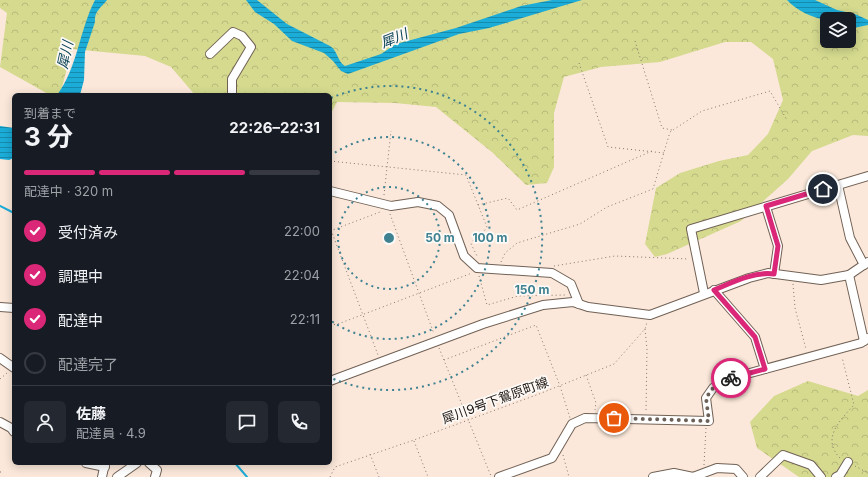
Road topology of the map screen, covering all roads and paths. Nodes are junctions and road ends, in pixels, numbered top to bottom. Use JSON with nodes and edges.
{"nodes":[{"id":1,"x":635,"y":41,"type":"dead end"},
{"id":2,"x":210,"y":54,"type":"dead end"},
{"id":3,"x":579,"y":62,"type":"dead end"},
{"id":4,"x":232,"y":93,"type":"edge"},
{"id":5,"x":787,"y":120,"type":"dead end"},
{"id":6,"x":391,"y":130,"type":"dead end"},
{"id":7,"x":673,"y":130,"type":"junction"},
{"id":8,"x":652,"y":151,"type":"junction"},
{"id":9,"x":664,"y":153,"type":"junction"},
{"id":10,"x":332,"y":161,"type":"edge"},
{"id":11,"x":388,"y":167,"type":"junction"},
{"id":12,"x":868,"y":176,"type":"edge"},
{"id":13,"x":838,"y":185,"type":"junction"},
{"id":14,"x":332,"y":192,"type":"edge"},
{"id":15,"x":478,"y":205,"type":"junction"},
{"id":16,"x":387,"y":206,"type":"junction"},
{"id":17,"x":766,"y":206,"type":"junction"},
{"id":18,"x":332,"y":230,"type":"edge"},
{"id":19,"x":332,"y":233,"type":"edge"},
{"id":20,"x":478,"y":258,"type":"dead end"},
{"id":21,"x":697,"y":260,"type":"junction"},
{"id":22,"x":866,"y":264,"type":"edge"},
{"id":23,"x":477,"y":268,"type":"junction"},
{"id":24,"x":497,"y":270,"type":"junction"},
{"id":25,"x":549,"y":273,"type":"junction"},
{"id":26,"x":774,"y":274,"type":"junction"},
{"id":27,"x":848,"y":275,"type":"junction"},
{"id":28,"x":793,"y":277,"type":"junction"},
{"id":29,"x":714,"y":290,"type":"junction"},
{"id":30,"x":419,"y":293,"type":"junction"},
{"id":31,"x":704,"y":293,"type":"junction"},
{"id":32,"x":567,"y":295,"type":"dead end"},
{"id":33,"x":579,"y":304,"type":"junction"},
{"id":34,"x":0,"y":307,"type":"edge"},
{"id":35,"x":12,"y":308,"type":"edge"},
{"id":36,"x":650,"y":314,"type":"junction"},
{"id":37,"x":332,"y":325,"type":"edge"},
{"id":38,"x":644,"y":329,"type":"junction"},
{"id":39,"x":866,"y":340,"type":"edge"},
{"id":40,"x":437,"y":342,"type":"junction"},
{"id":41,"x":840,"y":348,"type":"junction"},
{"id":42,"x":808,"y":357,"type":"junction"},
{"id":43,"x":0,"y":358,"type":"edge"},
{"id":44,"x":444,"y":360,"type":"junction"},
{"id":45,"x":381,"y":362,"type":"junction"},
{"id":46,"x":12,"y":367,"type":"edge"},
{"id":47,"x":765,"y":369,"type":"junction"},
{"id":48,"x":12,"y":370,"type":"edge"},
{"id":49,"x":586,"y":375,"type":"junction"},
{"id":50,"x":0,"y":379,"type":"edge"},
{"id":51,"x":332,"y":380,"type":"edge"},
{"id":52,"x":560,"y":386,"type":"junction"},
{"id":53,"x":594,"y":418,"type":"junction"},
{"id":54,"x":646,"y":418,"type":"junction"},
{"id":55,"x":469,"y":419,"type":"junction"},
{"id":56,"x":706,"y":421,"type":"junction"},
{"id":57,"x":0,"y":422,"type":"edge"},
{"id":58,"x":572,"y":424,"type":"junction"},
{"id":59,"x":12,"y":429,"type":"edge"},
{"id":60,"x":414,"y":440,"type":"junction"},
{"id":61,"x":564,"y":451,"type":"dead end"},
{"id":62,"x":370,"y":454,"type":"junction"},
{"id":63,"x":848,"y":462,"type":"junction"},
{"id":64,"x":105,"y":465,"type":"edge"},
{"id":65,"x":134,"y":465,"type":"edge"},
{"id":66,"x":151,"y":465,"type":"edge"},
{"id":67,"x":868,"y":473,"type":"edge"},
{"id":68,"x":703,"y":474,"type":"junction"},
{"id":69,"x":102,"y":477,"type":"edge"},
{"id":70,"x":117,"y":477,"type":"edge"},
{"id":71,"x":155,"y":477,"type":"edge"},
{"id":72,"x":330,"y":477,"type":"edge"},
{"id":73,"x":379,"y":477,"type":"edge"},
{"id":74,"x":428,"y":477,"type":"edge"},
{"id":75,"x":491,"y":477,"type":"edge"},
{"id":76,"x":499,"y":477,"type":"edge"},
{"id":77,"x":569,"y":477,"type":"edge"},
{"id":78,"x":654,"y":477,"type":"edge"},
{"id":79,"x":743,"y":477,"type":"edge"},
{"id":80,"x":760,"y":477,"type":"edge"},
{"id":81,"x":821,"y":477,"type":"edge"},
{"id":82,"x":836,"y":477,"type":"edge"}],
"edges":[{"from":1,"to":7,"type":"path"},
{"from":2,"to":4,"type":"street"},
{"from":3,"to":8,"type":"path"},
{"from":5,"to":7,"type":"path"},
{"from":6,"to":11,"type":"path"},
{"from":7,"to":9,"type":"path"},
{"from":8,"to":9,"type":"path"},
{"from":8,"to":15,"type":"path"},
{"from":9,"to":24,"type":"path"},
{"from":10,"to":11,"type":"path"},
{"from":11,"to":15,"type":"path"},
{"from":11,"to":16,"type":"path"},
{"from":12,"to":13,"type":"street"},
{"from":13,"to":17,"type":"street"},
{"from":13,"to":22,"type":"street"},
{"from":14,"to":16,"type":"street"},
{"from":15,"to":20,"type":"path"},
{"from":16,"to":18,"type":"path"},
{"from":16,"to":23,"type":"street"},
{"from":16,"to":30,"type":"path"},
{"from":17,"to":21,"type":"street"},
{"from":17,"to":26,"type":"street"},
{"from":19,"to":45,"type":"path"},
{"from":21,"to":25,"type":"path"},
{"from":21,"to":31,"type":"street"},
{"from":22,"to":27,"type":"street"},
{"from":23,"to":24,"type":"street"},
{"from":23,"to":30,"type":"path"},
{"from":23,"to":32,"type":"path"},
{"from":24,"to":25,"type":"street"},
{"from":25,"to":33,"type":"street"},
{"from":26,"to":28,"type":"street"},
{"from":26,"to":29,"type":"street"},
{"from":27,"to":28,"type":"street"},
{"from":27,"to":39,"type":"street"},
{"from":28,"to":42,"type":"path"},
{"from":29,"to":31,"type":"street"},
{"from":29,"to":47,"type":"street"},
{"from":30,"to":37,"type":"path"},
{"from":30,"to":40,"type":"path"},
{"from":31,"to":36,"type":"street"},
{"from":33,"to":36,"type":"street"},
{"from":33,"to":40,"type":"street"},
{"from":34,"to":35,"type":"street"},
{"from":36,"to":38,"type":"path","name":"犀川9号下鴛原町線"},
{"from":38,"to":49,"type":"path","name":"犀川9号下鴛原町線"},
{"from":38,"to":54,"type":"path"},
{"from":39,"to":41,"type":"street"},
{"from":40,"to":44,"type":"path"},
{"from":40,"to":45,"type":"street"},
{"from":41,"to":42,"type":"street"},
{"from":41,"to":63,"type":"path"},
{"from":42,"to":47,"type":"street"},
{"from":43,"to":46,"type":"street"},
{"from":44,"to":52,"type":"path"},
{"from":44,"to":55,"type":"path"},
{"from":45,"to":51,"type":"street"},
{"from":47,"to":56,"type":"street"},
{"from":48,"to":50,"type":"path"},
{"from":49,"to":52,"type":"path","name":"犀川9号下鴛原町線"},
{"from":49,"to":53,"type":"path"},
{"from":52,"to":55,"type":"path","name":"犀川9号下鴛原町線"},
{"from":52,"to":58,"type":"path"},
{"from":53,"to":54,"type":"street"},
{"from":53,"to":58,"type":"street"},
{"from":54,"to":56,"type":"street"},
{"from":55,"to":60,"type":"path","name":"犀川9号下鴛原町線"},
{"from":55,"to":75,"type":"path"},
{"from":56,"to":68,"type":"path"},
{"from":57,"to":59,"type":"street"},
{"from":58,"to":76,"type":"street"},
{"from":60,"to":62,"type":"path","name":"犀川9号下鴛原町線"},
{"from":60,"to":74,"type":"path"},
{"from":61,"to":77,"type":"path"},
{"from":62,"to":72,"type":"path","name":"犀川9号下鴛原町線"},
{"from":62,"to":73,"type":"path"},
{"from":63,"to":67,"type":"path"},
{"from":63,"to":82,"type":"street"},
{"from":64,"to":69,"type":"street"},
{"from":65,"to":70,"type":"street"},
{"from":66,"to":71,"type":"street"},
{"from":68,"to":78,"type":"street"},
{"from":68,"to":79,"type":"street"},
{"from":80,"to":81,"type":"street"}]}
